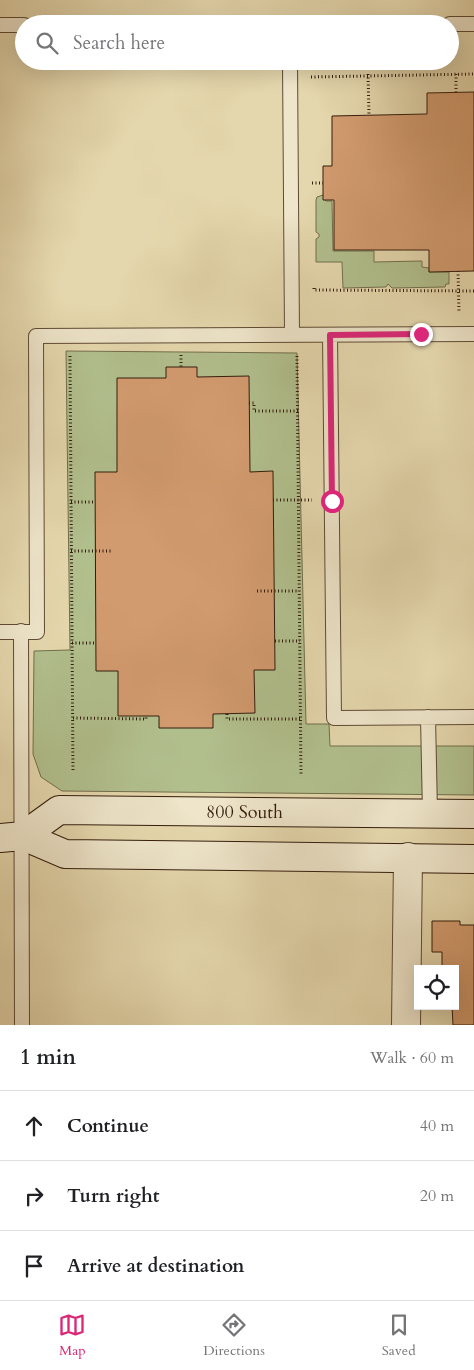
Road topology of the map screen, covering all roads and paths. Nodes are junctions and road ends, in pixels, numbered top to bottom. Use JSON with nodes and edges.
{"nodes":[{"id":1,"x":459,"y":24,"type":"edge"},
{"id":2,"x":474,"y":24,"type":"edge"},
{"id":3,"x":0,"y":25,"type":"edge"},
{"id":4,"x":15,"y":25,"type":"edge"},
{"id":5,"x":290,"y":70,"type":"edge"},
{"id":6,"x":368,"y":74,"type":"junction"},
{"id":7,"x":456,"y":74,"type":"junction"},
{"id":8,"x":474,"y":74,"type":"edge"},
{"id":9,"x":311,"y":85,"type":"dead end"},
{"id":10,"x":456,"y":93,"type":"dead end"},
{"id":11,"x":368,"y":115,"type":"dead end"},
{"id":12,"x":312,"y":173,"type":"dead end"},
{"id":13,"x":312,"y":183,"type":"junction"},
{"id":14,"x":323,"y":183,"type":"dead end"},
{"id":15,"x":312,"y":192,"type":"dead end"},
{"id":16,"x":458,"y":271,"type":"dead end"},
{"id":17,"x":314,"y":281,"type":"dead end"},
{"id":18,"x":459,"y":291,"type":"junction"},
{"id":19,"x":474,"y":291,"type":"edge"},
{"id":20,"x":460,"y":334,"type":"junction"},
{"id":21,"x":474,"y":334,"type":"edge"},
{"id":22,"x":292,"y":335,"type":"junction"},
{"id":23,"x":330,"y":335,"type":"junction"},
{"id":24,"x":297,"y":352,"type":"dead end"},
{"id":25,"x":172,"y":353,"type":"dead end"},
{"id":26,"x":181,"y":353,"type":"junction"},
{"id":27,"x":190,"y":353,"type":"dead end"},
{"id":28,"x":79,"y":354,"type":"dead end"},
{"id":29,"x":181,"y":367,"type":"dead end"},
{"id":30,"x":249,"y":403,"type":"dead end"},
{"id":31,"x":298,"y":411,"type":"junction"},
{"id":32,"x":273,"y":500,"type":"dead end"},
{"id":33,"x":298,"y":500,"type":"junction"},
{"id":34,"x":332,"y":501,"type":"junction"},
{"id":35,"x":71,"y":502,"type":"junction"},
{"id":36,"x":95,"y":502,"type":"dead end"},
{"id":37,"x":71,"y":551,"type":"junction"},
{"id":38,"x":111,"y":551,"type":"dead end"},
{"id":39,"x":257,"y":591,"type":"dead end"},
{"id":40,"x":299,"y":591,"type":"junction"},
{"id":41,"x":21,"y":631,"type":"junction"},
{"id":42,"x":0,"y":632,"type":"edge"},
{"id":43,"x":275,"y":641,"type":"dead end"},
{"id":44,"x":300,"y":641,"type":"junction"},
{"id":45,"x":72,"y":643,"type":"junction"},
{"id":46,"x":96,"y":643,"type":"dead end"},
{"id":47,"x":227,"y":714,"type":"dead end"},
{"id":48,"x":146,"y":716,"type":"dead end"},
{"id":49,"x":428,"y":717,"type":"junction"},
{"id":50,"x":474,"y":717,"type":"edge"},
{"id":51,"x":73,"y":718,"type":"junction"},
{"id":52,"x":300,"y":718,"type":"junction"},
{"id":53,"x":73,"y":772,"type":"dead end"},
{"id":54,"x":301,"y":775,"type":"dead end"},
{"id":55,"x":430,"y":813,"type":"junction"},
{"id":56,"x":474,"y":814,"type":"edge"},
{"id":57,"x":11,"y":837,"type":"edge"},
{"id":58,"x":408,"y":857,"type":"junction"},
{"id":59,"x":474,"y":859,"type":"edge"},
{"id":60,"x":22,"y":1025,"type":"edge"},
{"id":61,"x":406,"y":1025,"type":"edge"}],
"edges":[{"from":1,"to":2,"type":"lane"},
{"from":3,"to":4,"type":"lane"},
{"from":5,"to":22,"type":"lane"},
{"from":6,"to":7,"type":"path"},
{"from":6,"to":9,"type":"path"},
{"from":6,"to":11,"type":"path"},
{"from":7,"to":8,"type":"path"},
{"from":7,"to":10,"type":"path"},
{"from":12,"to":13,"type":"path"},
{"from":13,"to":14,"type":"path"},
{"from":13,"to":15,"type":"path"},
{"from":16,"to":18,"type":"path"},
{"from":17,"to":18,"type":"path"},
{"from":18,"to":19,"type":"path"},
{"from":18,"to":20,"type":"path"},
{"from":20,"to":21,"type":"lane"},
{"from":20,"to":23,"type":"lane"},
{"from":22,"to":23,"type":"lane"},
{"from":22,"to":41,"type":"lane"},
{"from":23,"to":34,"type":"lane"},
{"from":24,"to":31,"type":"path"},
{"from":25,"to":26,"type":"path"},
{"from":26,"to":27,"type":"path"},
{"from":26,"to":29,"type":"path"},
{"from":28,"to":35,"type":"path"},
{"from":30,"to":31,"type":"path"},
{"from":31,"to":33,"type":"path"},
{"from":32,"to":33,"type":"path"},
{"from":33,"to":34,"type":"path"},
{"from":33,"to":40,"type":"path"},
{"from":34,"to":49,"type":"lane"},
{"from":35,"to":36,"type":"path"},
{"from":35,"to":37,"type":"path"},
{"from":37,"to":38,"type":"path"},
{"from":37,"to":45,"type":"path"},
{"from":39,"to":40,"type":"path"},
{"from":40,"to":44,"type":"path"},
{"from":41,"to":42,"type":"lane"},
{"from":41,"to":57,"type":"lane"},
{"from":43,"to":44,"type":"path"},
{"from":44,"to":52,"type":"path"},
{"from":45,"to":46,"type":"path"},
{"from":45,"to":51,"type":"path"},
{"from":47,"to":52,"type":"path"},
{"from":48,"to":51,"type":"path"},
{"from":49,"to":50,"type":"lane"},
{"from":49,"to":55,"type":"lane"},
{"from":51,"to":53,"type":"path"},
{"from":52,"to":54,"type":"path"},
{"from":55,"to":56,"type":"main road","name":"800 South"},
{"from":55,"to":57,"type":"main road","name":"800 South"},
{"from":57,"to":58,"type":"main road"},
{"from":57,"to":60,"type":"lane"},
{"from":58,"to":59,"type":"main road"},
{"from":58,"to":61,"type":"main road"}]}
